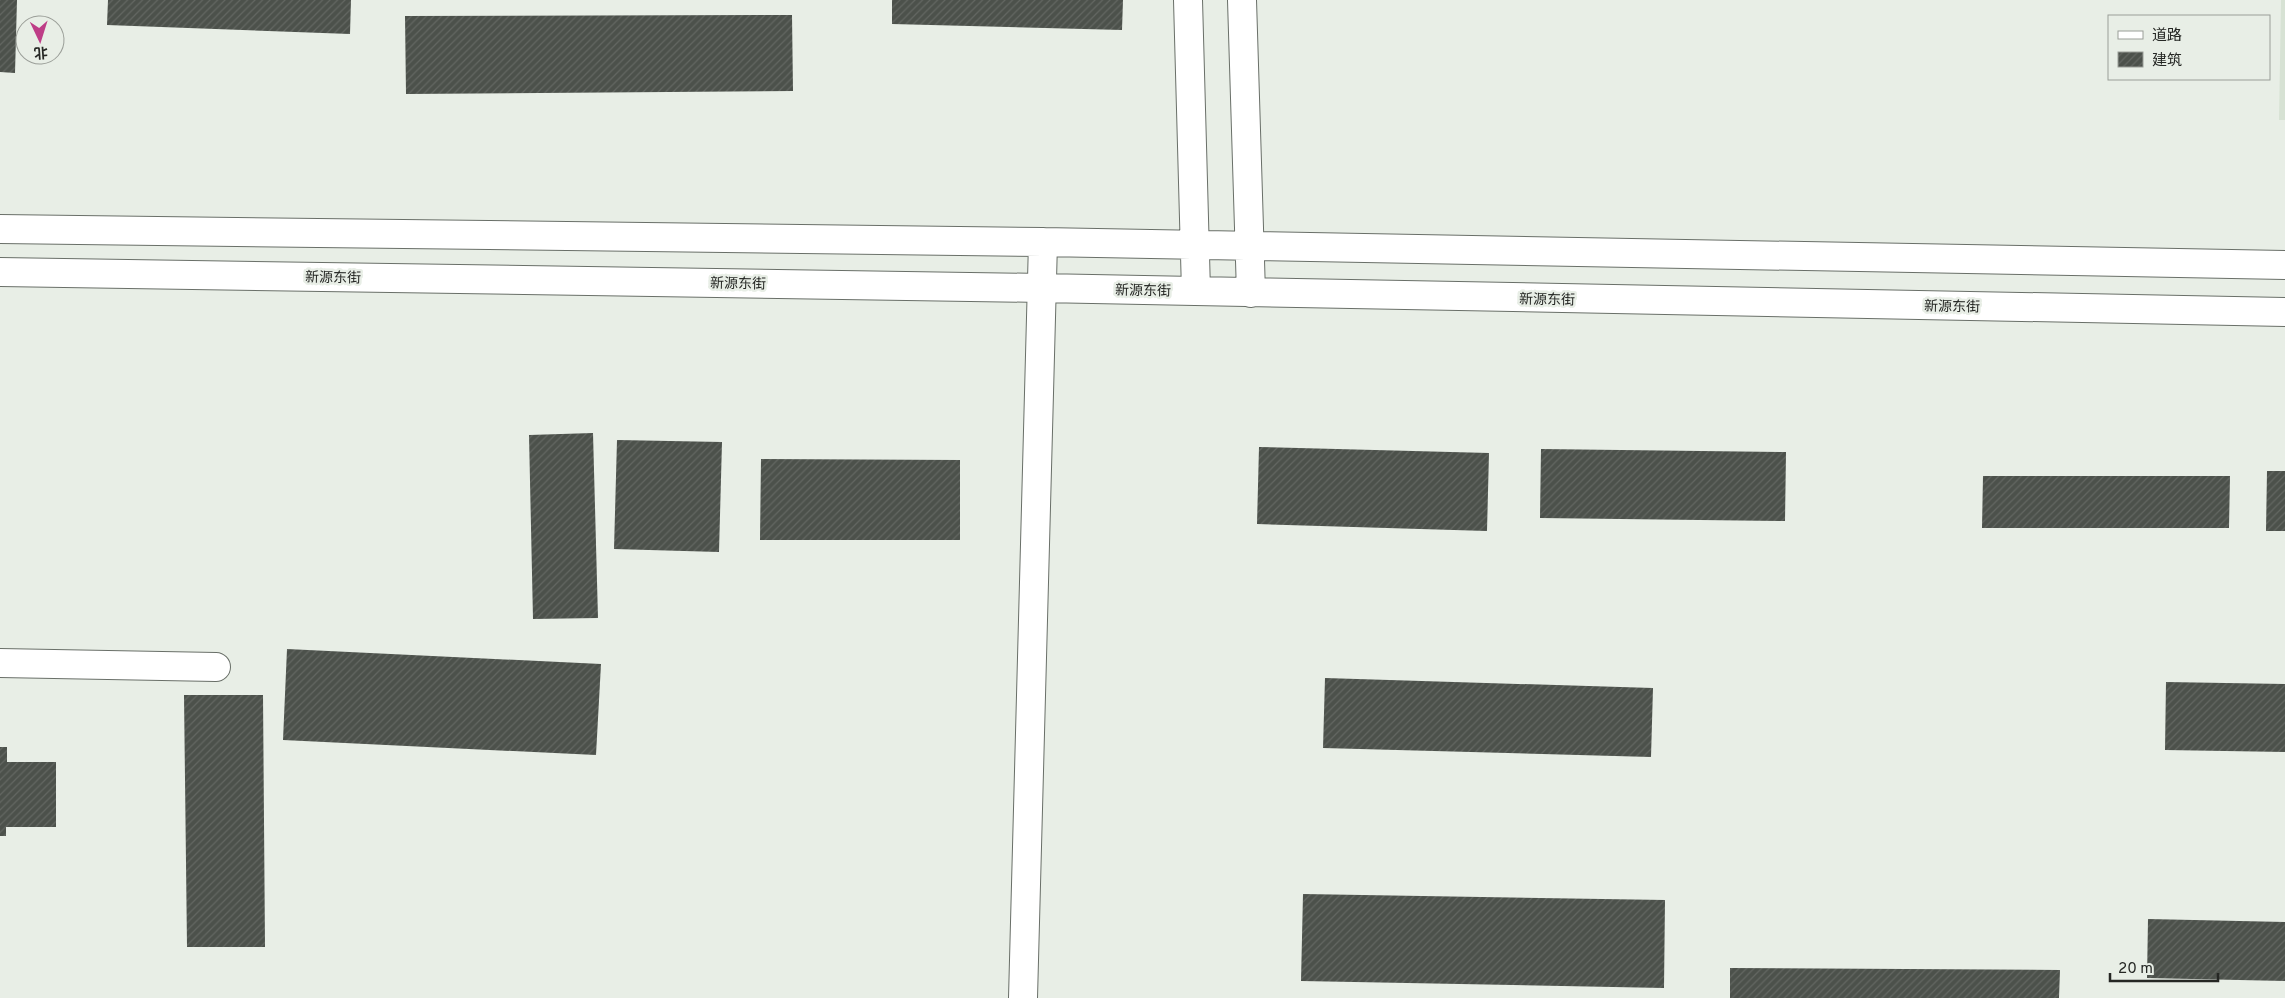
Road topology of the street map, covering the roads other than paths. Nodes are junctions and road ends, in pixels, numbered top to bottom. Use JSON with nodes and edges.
{"nodes":[{"id":1,"x":1188,"y":0,"type":"edge"},
{"id":2,"x":1242,"y":0,"type":"edge"},
{"id":3,"x":0,"y":229,"type":"edge"},
{"id":4,"x":1043,"y":242,"type":"junction"},
{"id":5,"x":1194,"y":245,"type":"junction"},
{"id":6,"x":1250,"y":247,"type":"junction"},
{"id":7,"x":2285,"y":264,"type":"edge"},
{"id":8,"x":0,"y":272,"type":"edge"},
{"id":9,"x":1041,"y":288,"type":"junction"},
{"id":10,"x":1196,"y":291,"type":"junction"},
{"id":11,"x":1251,"y":293,"type":"junction"},
{"id":12,"x":2285,"y":312,"type":"edge"},
{"id":13,"x":0,"y":663,"type":"edge"},
{"id":14,"x":216,"y":667,"type":"dead end"},
{"id":15,"x":1023,"y":998,"type":"edge"}],
"edges":[{"from":1,"to":5,"type":"main road"},
{"from":2,"to":6,"type":"main road"},
{"from":3,"to":4,"type":"main road"},
{"from":4,"to":5,"type":"main road"},
{"from":4,"to":9,"type":"main road"},
{"from":5,"to":6,"type":"main road"},
{"from":5,"to":10,"type":"main road"},
{"from":6,"to":7,"type":"main road"},
{"from":6,"to":11,"type":"main road"},
{"from":8,"to":9,"type":"main road","name":"新源东街"},
{"from":9,"to":10,"type":"main road","name":"新源东街"},
{"from":9,"to":15,"type":"main road"},
{"from":10,"to":11,"type":"main road","name":"新源东街"},
{"from":11,"to":12,"type":"main road","name":"新源东街"},
{"from":13,"to":14,"type":"main road"}]}
